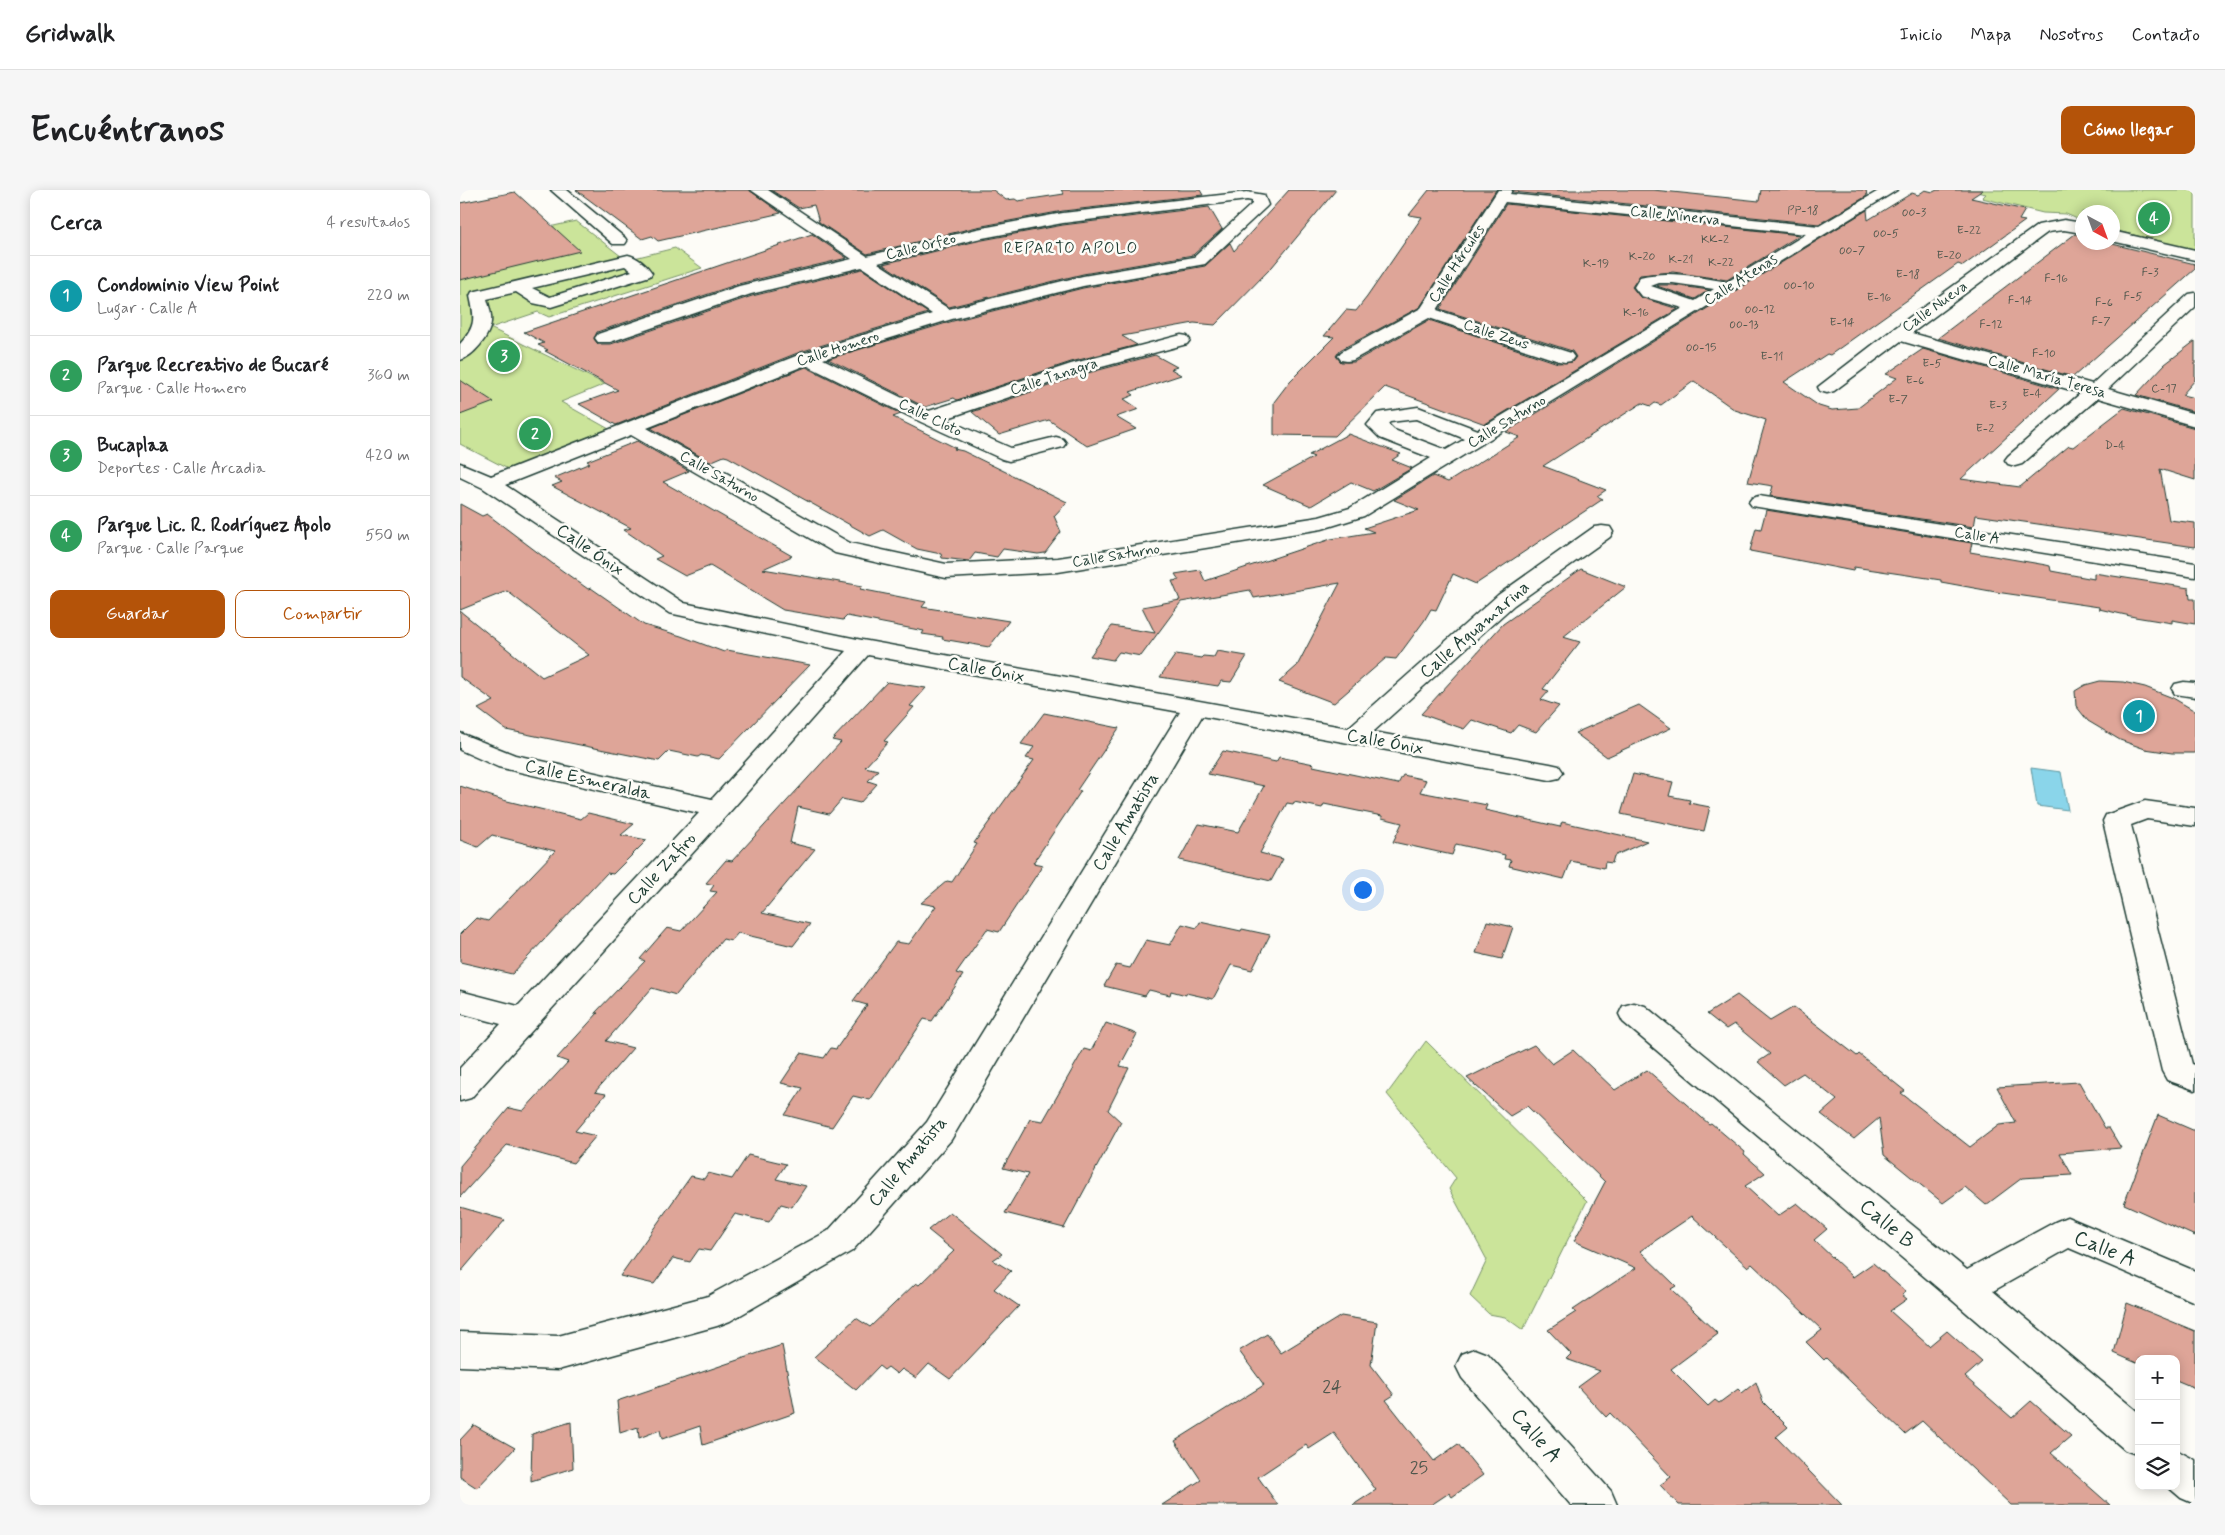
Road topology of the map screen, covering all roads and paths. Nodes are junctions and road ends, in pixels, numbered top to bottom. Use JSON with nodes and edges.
{"nodes":[{"id":1,"x":558,"y":190,"type":"edge"},
{"id":2,"x":758,"y":190,"type":"edge"},
{"id":3,"x":1890,"y":190,"type":"edge"},
{"id":4,"x":1502,"y":194,"type":"edge"},
{"id":5,"x":1247,"y":196,"type":"joint"},
{"id":6,"x":2075,"y":227,"type":"edge"},
{"id":7,"x":1820,"y":231,"type":"junction"},
{"id":8,"x":2120,"y":238,"type":"edge"},
{"id":9,"x":619,"y":241,"type":"dead end"},
{"id":10,"x":2195,"y":255,"type":"edge"},
{"id":11,"x":864,"y":261,"type":"junction"},
{"id":12,"x":519,"y":287,"type":"junction"},
{"id":13,"x":1729,"y":287,"type":"junction"},
{"id":14,"x":2195,"y":298,"type":"edge"},
{"id":15,"x":1697,"y":307,"type":"junction"},
{"id":16,"x":1427,"y":312,"type":"junction"},
{"id":17,"x":946,"y":315,"type":"junction"},
{"id":18,"x":1898,"y":334,"type":"junction"},
{"id":19,"x":604,"y":338,"type":"dead end"},
{"id":20,"x":1181,"y":340,"type":"dead end"},
{"id":21,"x":460,"y":356,"type":"edge"},
{"id":22,"x":1347,"y":356,"type":"dead end"},
{"id":23,"x":1565,"y":357,"type":"dead end"},
{"id":24,"x":807,"y":358,"type":"junction"},
{"id":25,"x":1591,"y":367,"type":"joint"},
{"id":26,"x":1826,"y":387,"type":"dead end"},
{"id":27,"x":2095,"y":391,"type":"junction"},
{"id":28,"x":928,"y":418,"type":"junction"},
{"id":29,"x":2195,"y":420,"type":"edge"},
{"id":30,"x":631,"y":427,"type":"junction"},
{"id":31,"x":1480,"y":438,"type":"junction"},
{"id":32,"x":1056,"y":443,"type":"dead end"},
{"id":33,"x":1448,"y":458,"type":"junction"},
{"id":34,"x":2015,"y":460,"type":"dead end"},
{"id":35,"x":460,"y":469,"type":"edge"},
{"id":36,"x":490,"y":484,"type":"junction"},
{"id":37,"x":1759,"y":502,"type":"dead end"},
{"id":38,"x":1602,"y":532,"type":"dead end"},
{"id":39,"x":2195,"y":570,"type":"edge"},
{"id":40,"x":862,"y":647,"type":"junction"},
{"id":41,"x":1195,"y":708,"type":"junction"},
{"id":42,"x":1354,"y":736,"type":"junction"},
{"id":43,"x":460,"y":741,"type":"edge"},
{"id":44,"x":1550,"y":772,"type":"dead end"},
{"id":45,"x":718,"y":809,"type":"junction"},
{"id":46,"x":2195,"y":817,"type":"edge"},
{"id":47,"x":460,"y":1002,"type":"edge"},
{"id":48,"x":1634,"y":1014,"type":"dead end"},
{"id":49,"x":524,"y":1019,"type":"junction"},
{"id":50,"x":2195,"y":1078,"type":"edge"},
{"id":51,"x":460,"y":1089,"type":"edge"},
{"id":52,"x":2195,"y":1286,"type":"edge"},
{"id":53,"x":1965,"y":1289,"type":"junction"},
{"id":54,"x":460,"y":1349,"type":"edge"},
{"id":55,"x":1475,"y":1366,"type":"dead end"},
{"id":56,"x":2135,"y":1434,"type":"edge"},
{"id":57,"x":2180,"y":1472,"type":"edge"},
{"id":58,"x":2195,"y":1485,"type":"edge"},
{"id":59,"x":1597,"y":1505,"type":"edge"}],
"edges":[{"from":1,"to":9,"type":"street"},
{"from":2,"to":11,"type":"street"},
{"from":3,"to":7,"type":"street","name":"Calle Atenas"},
{"from":4,"to":7,"type":"street","name":"Calle Minerva"},
{"from":4,"to":16,"type":"street","name":"Calle Hércules"},
{"from":5,"to":11,"type":"street","name":"Calle Orfeo"},
{"from":5,"to":17,"type":"street","name":"Calle Homero"},
{"from":6,"to":18,"type":"street","name":"Calle Nueva"},
{"from":7,"to":13,"type":"street","name":"Calle Atenas"},
{"from":8,"to":10,"type":"street"},
{"from":11,"to":17,"type":"street"},
{"from":11,"to":19,"type":"street","name":"Calle Orfeo"},
{"from":12,"to":12,"type":"street"},
{"from":12,"to":21,"type":"street"},
{"from":13,"to":15,"type":"street","name":"Calle Atenas"},
{"from":13,"to":15,"type":"street"},
{"from":14,"to":27,"type":"street"},
{"from":15,"to":25,"type":"street","name":"Calle Atenas"},
{"from":16,"to":22,"type":"street","name":"Calle Hércules"},
{"from":16,"to":23,"type":"street","name":"Calle Zeus"},
{"from":17,"to":24,"type":"street","name":"Calle Homero"},
{"from":18,"to":26,"type":"street","name":"Calle Nueva"},
{"from":18,"to":27,"type":"street","name":"Calle María Teresa"},
{"from":20,"to":28,"type":"street","name":"Calle Tanagra"},
{"from":24,"to":28,"type":"street","name":"Calle Cloto"},
{"from":24,"to":30,"type":"street","name":"Calle Homero"},
{"from":25,"to":31,"type":"street","name":"Calle Saturno"},
{"from":27,"to":29,"type":"street","name":"Calle María Teresa"},
{"from":27,"to":34,"type":"street"},
{"from":28,"to":32,"type":"street","name":"Calle Cloto"},
{"from":30,"to":33,"type":"street","name":"Calle Saturno"},
{"from":30,"to":36,"type":"street","name":"Calle Homero"},
{"from":31,"to":33,"type":"street","name":"Calle Saturno"},
{"from":31,"to":33,"type":"street"},
{"from":35,"to":36,"type":"street","name":"Calle Ónix"},
{"from":36,"to":40,"type":"street","name":"Calle Ónix"},
{"from":37,"to":39,"type":"street","name":"Calle A"},
{"from":38,"to":42,"type":"street","name":"Calle Aguamarina"},
{"from":40,"to":41,"type":"street","name":"Calle Ónix"},
{"from":40,"to":45,"type":"street","name":"Calle Zafiro"},
{"from":41,"to":42,"type":"street","name":"Calle Ónix"},
{"from":41,"to":54,"type":"street","name":"Calle Amatista"},
{"from":42,"to":44,"type":"street","name":"Calle Ónix"},
{"from":43,"to":45,"type":"street","name":"Calle Esmeralda"},
{"from":45,"to":49,"type":"street","name":"Calle Zafiro"},
{"from":46,"to":50,"type":"street"},
{"from":47,"to":49,"type":"street"},
{"from":48,"to":53,"type":"street","name":"Calle B"},
{"from":49,"to":51,"type":"street","name":"Calle Zafiro"},
{"from":52,"to":53,"type":"street","name":"Calle A"},
{"from":53,"to":56,"type":"street","name":"Calle B"},
{"from":55,"to":59,"type":"street","name":"Calle A"},
{"from":57,"to":58,"type":"street"}]}
